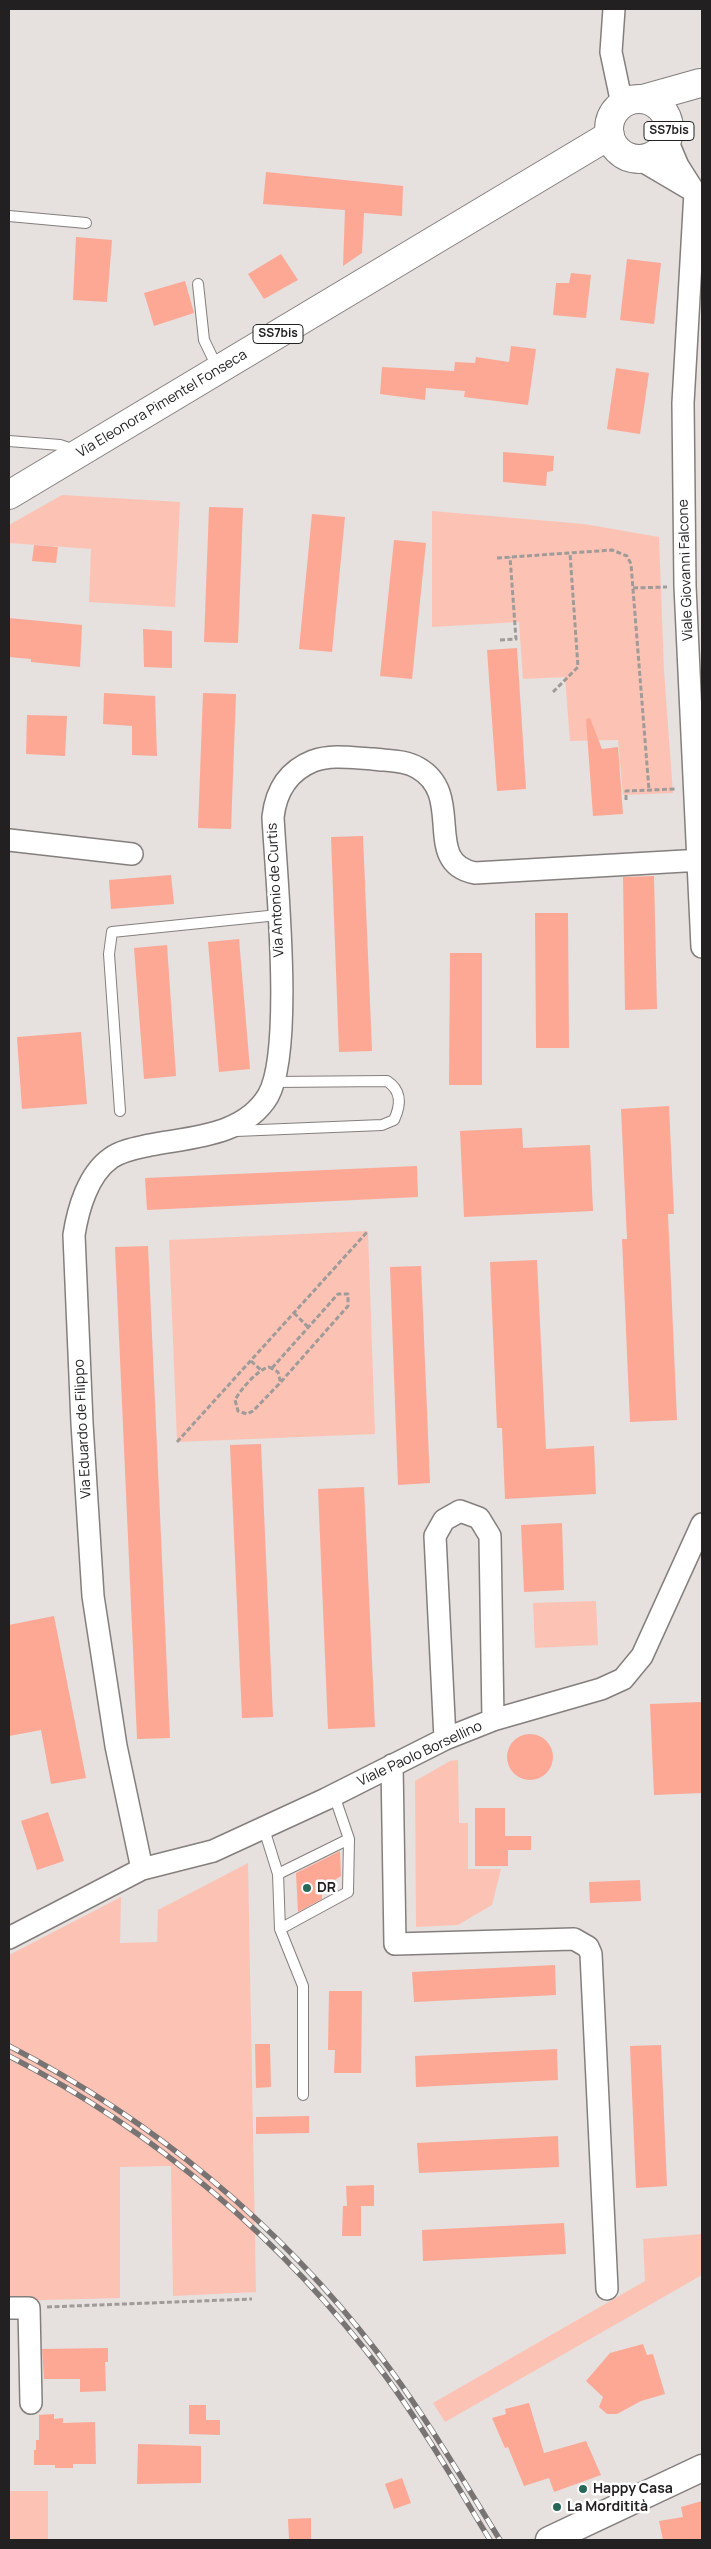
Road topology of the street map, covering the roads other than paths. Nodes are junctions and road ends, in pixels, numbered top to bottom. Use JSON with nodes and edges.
{"nodes":[{"id":1,"x":614,"y":9,"type":"edge"},
{"id":2,"x":701,"y":83,"type":"edge"},
{"id":3,"x":633,"y":101,"type":"junction"},
{"id":4,"x":668,"y":134,"type":"junction"},
{"id":5,"x":610,"y":136,"type":"junction"},
{"id":6,"x":634,"y":157,"type":"junction"},
{"id":7,"x":546,"y":174,"type":"junction"},
{"id":8,"x":698,"y":192,"type":"edge"},
{"id":9,"x":9,"y":216,"type":"edge"},
{"id":10,"x":86,"y":223,"type":"dead end"},
{"id":11,"x":198,"y":284,"type":"dead end"},
{"id":12,"x":218,"y":370,"type":"junction"},
{"id":13,"x":9,"y":441,"type":"edge"},
{"id":14,"x":81,"y":452,"type":"junction"},
{"id":15,"x":9,"y":495,"type":"edge"},
{"id":16,"x":9,"y":840,"type":"edge"},
{"id":17,"x":132,"y":854,"type":"dead end"},
{"id":18,"x":701,"y":860,"type":"edge"},
{"id":19,"x":278,"y":915,"type":"junction"},
{"id":20,"x":702,"y":947,"type":"edge"},
{"id":21,"x":274,"y":1082,"type":"junction"},
{"id":22,"x":262,"y":1105,"type":"joint"},
{"id":23,"x":120,"y":1111,"type":"dead end"},
{"id":24,"x":222,"y":1131,"type":"junction"},
{"id":25,"x":702,"y":1524,"type":"edge"},
{"id":26,"x":493,"y":1720,"type":"junction"},
{"id":27,"x":445,"y":1739,"type":"junction"},
{"id":28,"x":392,"y":1765,"type":"junction"},
{"id":29,"x":334,"y":1795,"type":"junction"},
{"id":30,"x":264,"y":1829,"type":"junction"},
{"id":31,"x":350,"y":1839,"type":"junction"},
{"id":32,"x":142,"y":1869,"type":"junction"},
{"id":33,"x":278,"y":1874,"type":"junction"},
{"id":34,"x":280,"y":1929,"type":"junction"},
{"id":35,"x":9,"y":1938,"type":"edge"},
{"id":36,"x":303,"y":2095,"type":"dead end"},
{"id":37,"x":607,"y":2290,"type":"dead end"},
{"id":38,"x":19,"y":2308,"type":"edge"},
{"id":39,"x":30,"y":2403,"type":"dead end"},
{"id":40,"x":702,"y":2468,"type":"edge"},
{"id":41,"x":549,"y":2540,"type":"edge"}],
"edges":[{"from":1,"to":3,"type":"street"},
{"from":2,"to":3,"type":"main road","name":"Via Eleonora Pimentel Fonseca","number":"SS7bis"},
{"from":2,"to":4,"type":"main road","name":"Via Eleonora Pimentel Fonseca","number":"SS7bis"},
{"from":3,"to":4,"type":"main road","number":"SS7bis"},
{"from":3,"to":5,"type":"main road"},
{"from":4,"to":6,"type":"main road","name":"Via Eleonora Pimentel Fonseca","number":"SS7bis"},
{"from":4,"to":8,"type":"street"},
{"from":5,"to":6,"type":"main road"},
{"from":5,"to":7,"type":"main road","name":"Via Eleonora Pimentel Fonseca","number":"SS7bis"},
{"from":6,"to":7,"type":"main road","name":"Via Eleonora Pimentel Fonseca","number":"SS7bis"},
{"from":6,"to":8,"type":"street"},
{"from":7,"to":12,"type":"main road","name":"Via Eleonora Pimentel Fonseca","number":"SS7bis"},
{"from":8,"to":18,"type":"street","name":"Viale Giovanni Falcone"},
{"from":9,"to":10,"type":"lane"},
{"from":11,"to":12,"type":"lane"},
{"from":12,"to":14,"type":"main road","name":"Via Eleonora Pimentel Fonseca","number":"SS7bis"},
{"from":13,"to":14,"type":"lane"},
{"from":14,"to":15,"type":"main road","name":"Via Eleonora Pimentel Fonseca","number":"SS7bis"},
{"from":16,"to":17,"type":"street"},
{"from":18,"to":19,"type":"street","name":"Via Antonio de Curtis"},
{"from":18,"to":20,"type":"street","name":"Viale Giovanni Falcone"},
{"from":19,"to":21,"type":"street","name":"Via Antonio de Curtis"},
{"from":19,"to":23,"type":"lane"},
{"from":21,"to":22,"type":"street","name":"Via Antonio de Curtis"},
{"from":21,"to":24,"type":"lane"},
{"from":22,"to":24,"type":"street","name":"Via Eduardo de Filippo"},
{"from":24,"to":32,"type":"street","name":"Via Eduardo de Filippo"},
{"from":25,"to":26,"type":"street","name":"Viale Paolo Borsellino"},
{"from":26,"to":27,"type":"street","name":"Viale Paolo Borsellino"},
{"from":26,"to":27,"type":"street"},
{"from":27,"to":28,"type":"street","name":"Viale Paolo Borsellino"},
{"from":28,"to":29,"type":"street","name":"Viale Paolo Borsellino"},
{"from":28,"to":37,"type":"street"},
{"from":29,"to":30,"type":"street","name":"Viale Paolo Borsellino"},
{"from":29,"to":31,"type":"lane"},
{"from":30,"to":32,"type":"street","name":"Viale Paolo Borsellino"},
{"from":30,"to":33,"type":"lane"},
{"from":31,"to":33,"type":"lane"},
{"from":31,"to":34,"type":"lane"},
{"from":32,"to":35,"type":"street","name":"Viale Paolo Borsellino"},
{"from":33,"to":34,"type":"lane"},
{"from":34,"to":36,"type":"lane"},
{"from":38,"to":39,"type":"street"},
{"from":40,"to":41,"type":"street"}]}
